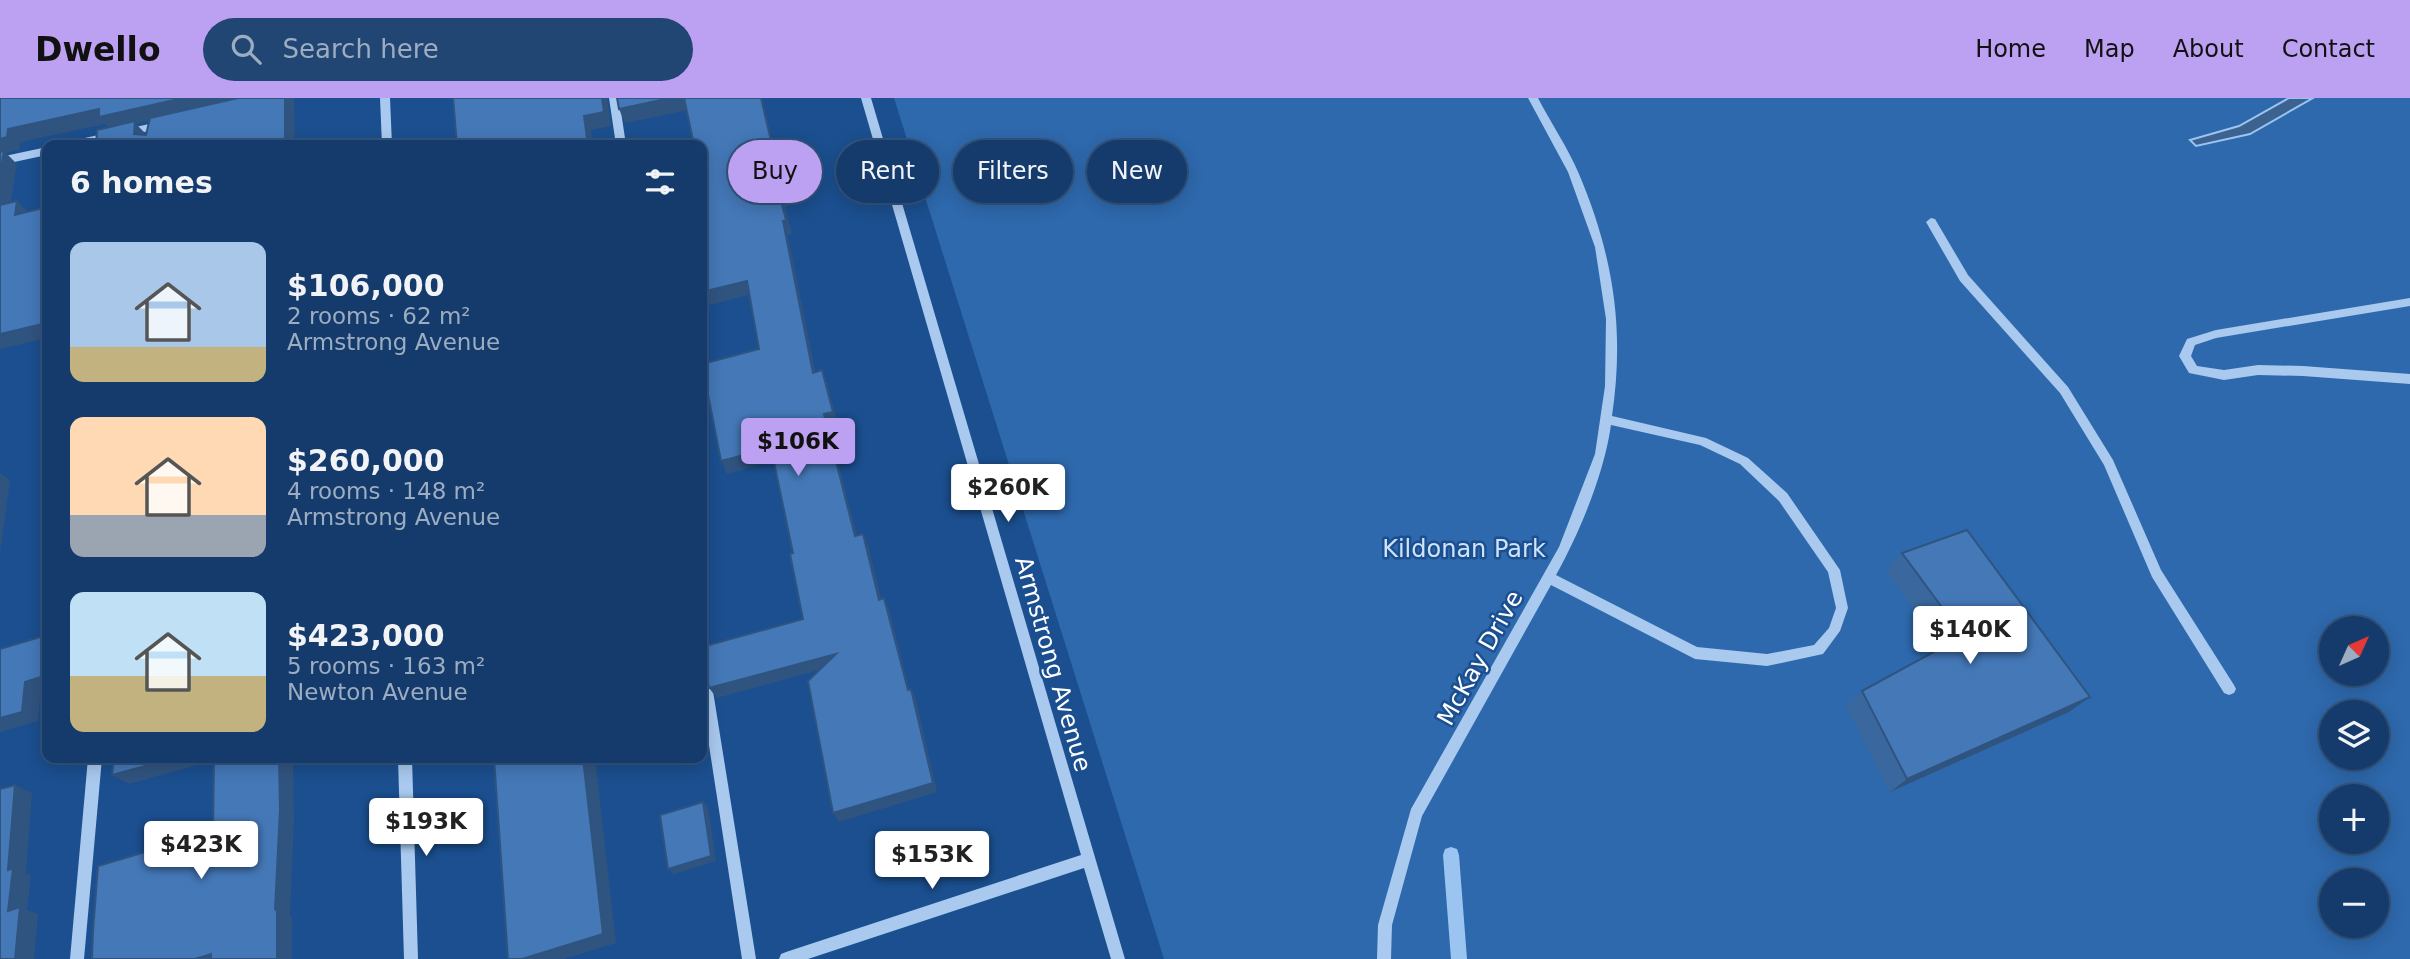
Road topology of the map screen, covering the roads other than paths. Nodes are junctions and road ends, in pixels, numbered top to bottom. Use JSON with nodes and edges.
{"nodes":[{"id":1,"x":385,"y":98,"type":"edge"},
{"id":2,"x":614,"y":98,"type":"edge"},
{"id":3,"x":866,"y":98,"type":"edge"},
{"id":4,"x":1533,"y":98,"type":"edge"},
{"id":5,"x":179,"y":121,"type":"edge"},
{"id":6,"x":100,"y":140,"type":"edge"},
{"id":7,"x":387,"y":140,"type":"edge"},
{"id":8,"x":620,"y":140,"type":"edge"},
{"id":9,"x":42,"y":151,"type":"edge"},
{"id":10,"x":0,"y":161,"type":"edge"},
{"id":11,"x":1931,"y":222,"type":"dead end"},
{"id":12,"x":2410,"y":302,"type":"edge"},
{"id":13,"x":2410,"y":379,"type":"edge"},
{"id":14,"x":1606,"y":419,"type":"junction"},
{"id":15,"x":1548,"y":577,"type":"junction"},
{"id":16,"x":2229,"y":689,"type":"dead end"},
{"id":17,"x":707,"y":692,"type":"edge"},
{"id":18,"x":95,"y":763,"type":"edge"},
{"id":19,"x":405,"y":763,"type":"edge"},
{"id":20,"x":1088,"y":859,"type":"junction"},
{"id":21,"x":77,"y":959,"type":"edge"},
{"id":22,"x":411,"y":959,"type":"edge"},
{"id":23,"x":749,"y":959,"type":"edge"},
{"id":24,"x":786,"y":959,"type":"edge"},
{"id":25,"x":1118,"y":959,"type":"edge"},
{"id":26,"x":1384,"y":959,"type":"edge"}],
"edges":[{"from":1,"to":7,"type":"street"},
{"from":2,"to":8,"type":"street"},
{"from":3,"to":20,"type":"street","name":"Armstrong Avenue"},
{"from":4,"to":14,"type":"street","name":"McKay Drive"},
{"from":5,"to":6,"type":"street"},
{"from":9,"to":10,"type":"street"},
{"from":11,"to":16,"type":"lane"},
{"from":12,"to":13,"type":"street"},
{"from":14,"to":15,"type":"street","name":"McKay Drive"},
{"from":14,"to":15,"type":"street"},
{"from":15,"to":26,"type":"street","name":"McKay Drive"},
{"from":17,"to":23,"type":"street"},
{"from":18,"to":21,"type":"street"},
{"from":19,"to":22,"type":"street"},
{"from":20,"to":24,"type":"street"},
{"from":20,"to":25,"type":"street","name":"Armstrong Avenue"}]}
